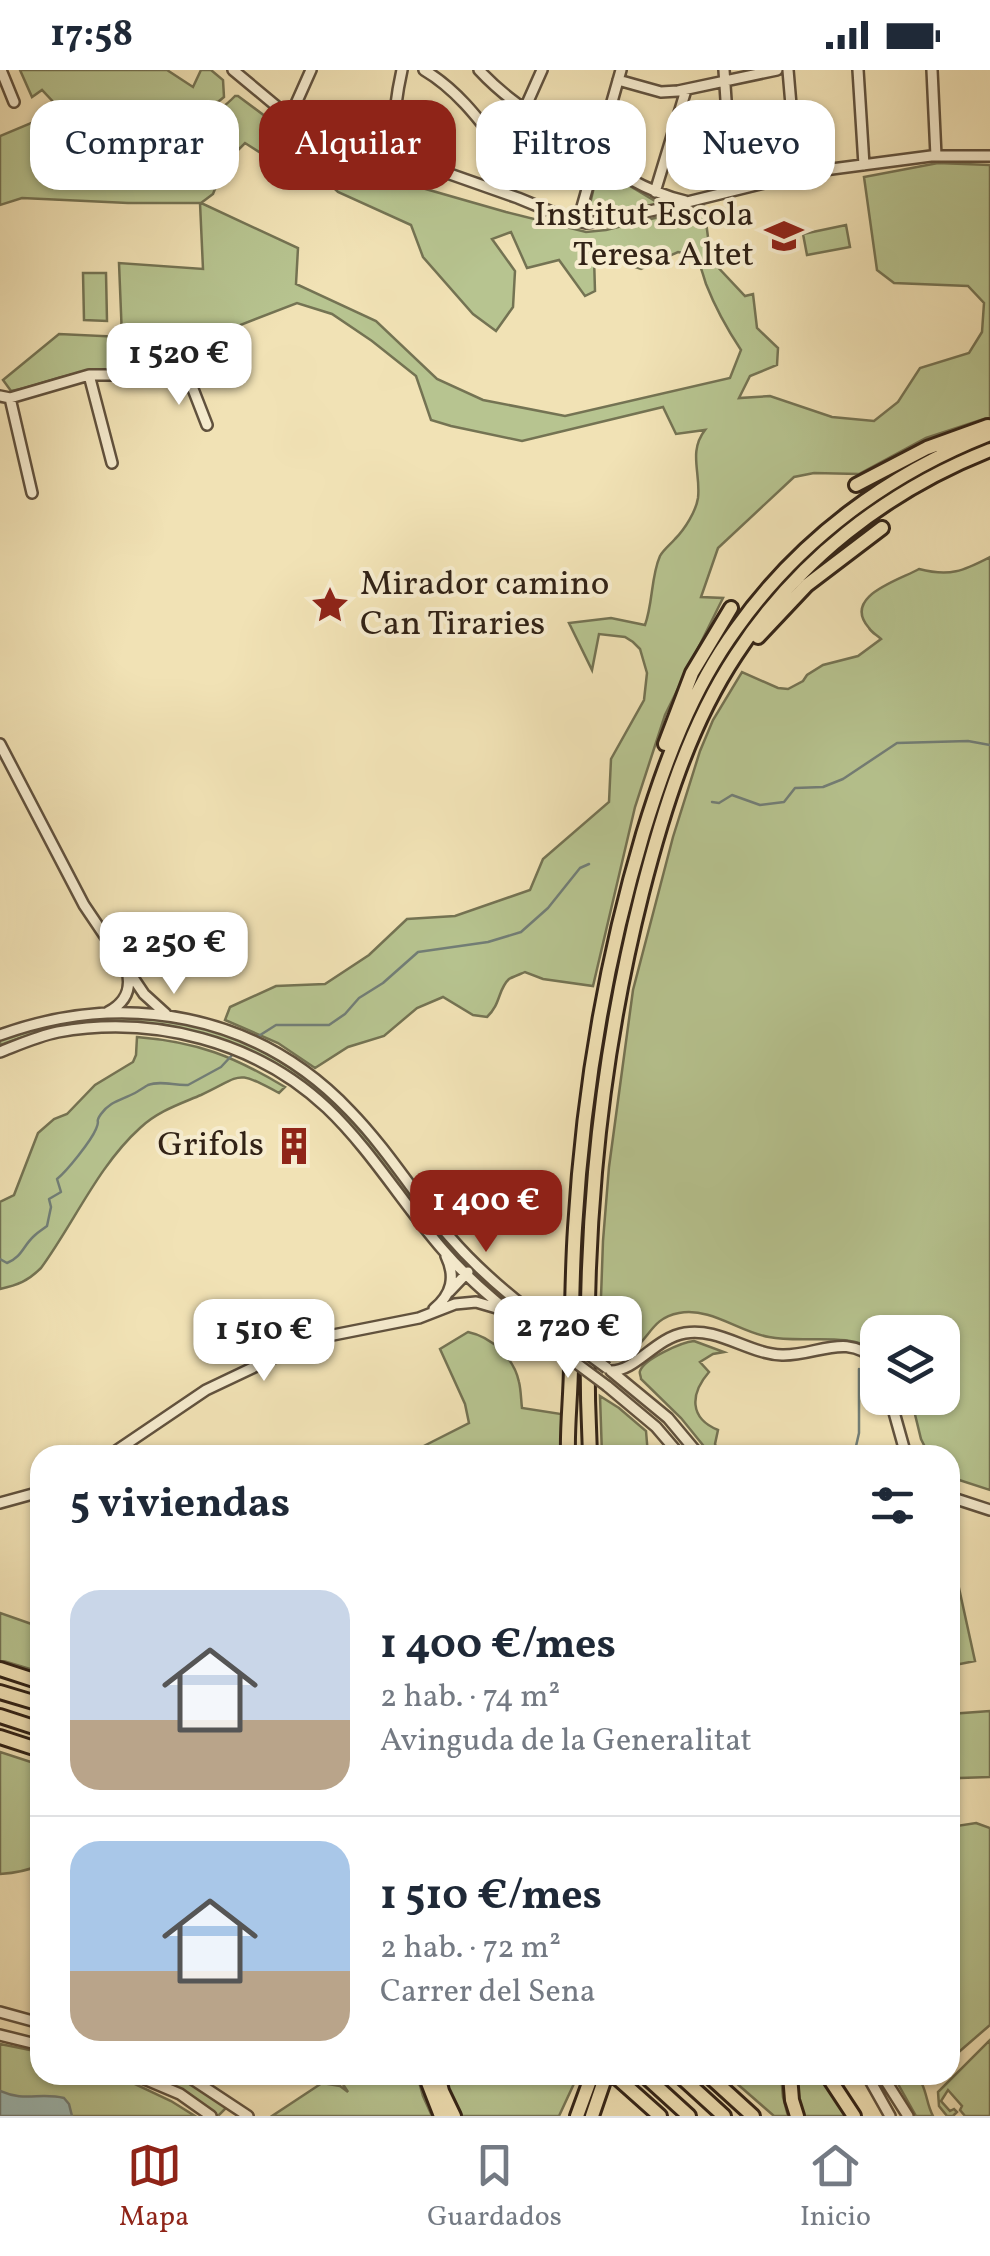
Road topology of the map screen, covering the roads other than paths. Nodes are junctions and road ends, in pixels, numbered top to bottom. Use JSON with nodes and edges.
{"nodes":[{"id":1,"x":1,"y":70,"type":"edge"},
{"id":2,"x":233,"y":70,"type":"edge"},
{"id":3,"x":311,"y":70,"type":"edge"},
{"id":4,"x":402,"y":70,"type":"edge"},
{"id":5,"x":424,"y":70,"type":"edge"},
{"id":6,"x":479,"y":70,"type":"edge"},
{"id":7,"x":542,"y":70,"type":"edge"},
{"id":8,"x":724,"y":70,"type":"edge"},
{"id":9,"x":777,"y":70,"type":"edge"},
{"id":10,"x":788,"y":70,"type":"edge"},
{"id":11,"x":858,"y":70,"type":"edge"},
{"id":12,"x":932,"y":70,"type":"edge"},
{"id":13,"x":620,"y":75,"type":"edge"},
{"id":14,"x":726,"y":83,"type":"junction"},
{"id":15,"x":686,"y":90,"type":"junction"},
{"id":16,"x":269,"y":100,"type":"edge"},
{"id":17,"x":298,"y":100,"type":"edge"},
{"id":18,"x":395,"y":100,"type":"edge"},
{"id":19,"x":512,"y":100,"type":"edge"},
{"id":20,"x":528,"y":100,"type":"edge"},
{"id":21,"x":613,"y":100,"type":"edge"},
{"id":22,"x":727,"y":100,"type":"edge"},
{"id":23,"x":791,"y":100,"type":"edge"},
{"id":24,"x":14,"y":102,"type":"dead end"},
{"id":25,"x":476,"y":117,"type":"edge"},
{"id":26,"x":936,"y":156,"type":"junction"},
{"id":27,"x":990,"y":156,"type":"edge"},
{"id":28,"x":864,"y":165,"type":"junction"},
{"id":29,"x":835,"y":169,"type":"edge"},
{"id":30,"x":456,"y":176,"type":"edge"},
{"id":31,"x":646,"y":187,"type":"edge"},
{"id":32,"x":587,"y":190,"type":"edge"},
{"id":33,"x":732,"y":190,"type":"edge"},
{"id":34,"x":655,"y":192,"type":"junction"},
{"id":35,"x":687,"y":202,"type":"junction"},
{"id":36,"x":578,"y":221,"type":"junction"},
{"id":37,"x":88,"y":375,"type":"junction"},
{"id":38,"x":5,"y":397,"type":"edge"},
{"id":39,"x":207,"y":426,"type":"dead end"},
{"id":40,"x":990,"y":426,"type":"edge"},
{"id":41,"x":990,"y":434,"type":"edge"},
{"id":42,"x":990,"y":450,"type":"edge"},
{"id":43,"x":112,"y":463,"type":"dead end"},
{"id":44,"x":856,"y":485,"type":"dead end"},
{"id":45,"x":32,"y":493,"type":"dead end"},
{"id":46,"x":882,"y":528,"type":"dead end"},
{"id":47,"x":731,"y":608,"type":"dead end"},
{"id":48,"x":707,"y":708,"type":"junction"},
{"id":49,"x":0,"y":744,"type":"edge"},
{"id":50,"x":656,"y":792,"type":"junction"},
{"id":51,"x":126,"y":969,"type":"junction"},
{"id":52,"x":106,"y":1013,"type":"junction"},
{"id":53,"x":168,"y":1015,"type":"junction"},
{"id":54,"x":0,"y":1035,"type":"edge"},
{"id":55,"x":0,"y":1052,"type":"edge"},
{"id":56,"x":442,"y":1249,"type":"junction"},
{"id":57,"x":462,"y":1277,"type":"junction"},
{"id":58,"x":449,"y":1292,"type":"junction"},
{"id":59,"x":476,"y":1302,"type":"junction"},
{"id":60,"x":531,"y":1312,"type":"junction"},
{"id":61,"x":419,"y":1318,"type":"junction"},
{"id":62,"x":536,"y":1333,"type":"junction"},
{"id":63,"x":860,"y":1350,"type":"edge"},
{"id":64,"x":627,"y":1368,"type":"junction"},
{"id":65,"x":609,"y":1370,"type":"junction"},
{"id":66,"x":631,"y":1387,"type":"junction"},
{"id":67,"x":895,"y":1415,"type":"edge"},
{"id":68,"x":125,"y":1445,"type":"edge"},
{"id":69,"x":572,"y":1445,"type":"edge"},
{"id":70,"x":590,"y":1445,"type":"edge"},
{"id":71,"x":671,"y":1445,"type":"edge"},
{"id":72,"x":691,"y":1445,"type":"edge"},
{"id":73,"x":903,"y":1445,"type":"edge"},
{"id":74,"x":30,"y":1495,"type":"edge"},
{"id":75,"x":960,"y":1500,"type":"edge"},
{"id":76,"x":0,"y":1503,"type":"edge"},
{"id":77,"x":990,"y":1510,"type":"edge"},
{"id":78,"x":0,"y":1669,"type":"edge"},
{"id":79,"x":30,"y":1679,"type":"edge"},
{"id":80,"x":0,"y":1692,"type":"edge"},
{"id":81,"x":30,"y":1701,"type":"edge"},
{"id":82,"x":0,"y":1716,"type":"edge"},
{"id":83,"x":30,"y":1726,"type":"edge"},
{"id":84,"x":0,"y":1737,"type":"edge"},
{"id":85,"x":30,"y":1747,"type":"edge"},
{"id":86,"x":0,"y":2012,"type":"edge"},
{"id":87,"x":30,"y":2020,"type":"edge"},
{"id":88,"x":0,"y":2036,"type":"edge"},
{"id":89,"x":30,"y":2043,"type":"edge"},
{"id":90,"x":159,"y":2085,"type":"edge"},
{"id":91,"x":201,"y":2085,"type":"edge"},
{"id":92,"x":429,"y":2085,"type":"edge"},
{"id":93,"x":440,"y":2085,"type":"edge"},
{"id":94,"x":589,"y":2085,"type":"edge"},
{"id":95,"x":606,"y":2085,"type":"edge"},
{"id":96,"x":623,"y":2085,"type":"edge"},
{"id":97,"x":655,"y":2085,"type":"edge"},
{"id":98,"x":690,"y":2085,"type":"edge"},
{"id":99,"x":719,"y":2085,"type":"edge"},
{"id":100,"x":791,"y":2085,"type":"edge"},
{"id":101,"x":834,"y":2085,"type":"edge"},
{"id":102,"x":873,"y":2085,"type":"edge"},
{"id":103,"x":888,"y":2085,"type":"edge"},
{"id":104,"x":581,"y":2115,"type":"edge"},
{"id":105,"x":212,"y":2116,"type":"edge"},
{"id":106,"x":248,"y":2116,"type":"edge"},
{"id":107,"x":441,"y":2116,"type":"edge"},
{"id":108,"x":454,"y":2116,"type":"edge"},
{"id":109,"x":660,"y":2116,"type":"edge"},
{"id":110,"x":689,"y":2116,"type":"edge"},
{"id":111,"x":724,"y":2116,"type":"edge"},
{"id":112,"x":754,"y":2116,"type":"edge"},
{"id":113,"x":796,"y":2116,"type":"edge"},
{"id":114,"x":854,"y":2116,"type":"edge"},
{"id":115,"x":890,"y":2116,"type":"edge"},
{"id":116,"x":908,"y":2116,"type":"edge"}],
"edges":[{"from":1,"to":24,"type":"street"},
{"from":2,"to":16,"type":"street"},
{"from":3,"to":17,"type":"street"},
{"from":4,"to":18,"type":"street"},
{"from":5,"to":25,"type":"street"},
{"from":6,"to":19,"type":"street"},
{"from":7,"to":20,"type":"street"},
{"from":8,"to":14,"type":"street"},
{"from":9,"to":14,"type":"street"},
{"from":10,"to":23,"type":"street"},
{"from":11,"to":28,"type":"street"},
{"from":12,"to":26,"type":"street"},
{"from":13,"to":15,"type":"street"},
{"from":13,"to":21,"type":"street"},
{"from":14,"to":15,"type":"street"},
{"from":14,"to":22,"type":"street"},
{"from":15,"to":34,"type":"street"},
{"from":26,"to":27,"type":"street"},
{"from":26,"to":28,"type":"street"},
{"from":28,"to":29,"type":"street"},
{"from":30,"to":36,"type":"street"},
{"from":31,"to":34,"type":"street"},
{"from":32,"to":36,"type":"street"},
{"from":33,"to":35,"type":"street"},
{"from":34,"to":35,"type":"street"},
{"from":35,"to":36,"type":"street"},
{"from":37,"to":38,"type":"street"},
{"from":37,"to":39,"type":"street"},
{"from":37,"to":43,"type":"street"},
{"from":38,"to":45,"type":"street"},
{"from":40,"to":44,"type":"highway"},
{"from":41,"to":50,"type":"highway"},
{"from":42,"to":48,"type":"highway"},
{"from":46,"to":48,"type":"highway"},
{"from":47,"to":50,"type":"highway"},
{"from":48,"to":70,"type":"highway"},
{"from":49,"to":51,"type":"street"},
{"from":50,"to":69,"type":"highway"},
{"from":51,"to":52,"type":"street"},
{"from":51,"to":53,"type":"street"},
{"from":52,"to":53,"type":"street"},
{"from":52,"to":54,"type":"street"},
{"from":53,"to":60,"type":"street"},
{"from":55,"to":56,"type":"street"},
{"from":56,"to":57,"type":"street"},
{"from":56,"to":58,"type":"street"},
{"from":57,"to":58,"type":"street"},
{"from":57,"to":59,"type":"street"},
{"from":57,"to":60,"type":"street"},
{"from":57,"to":62,"type":"street"},
{"from":58,"to":61,"type":"street"},
{"from":59,"to":61,"type":"street"},
{"from":59,"to":62,"type":"street"},
{"from":60,"to":65,"type":"street","bridge":true},
{"from":61,"to":68,"type":"street"},
{"from":62,"to":71,"type":"street","bridge":true},
{"from":63,"to":64,"type":"street"},
{"from":64,"to":65,"type":"street"},
{"from":64,"to":66,"type":"street"},
{"from":65,"to":66,"type":"street"},
{"from":66,"to":72,"type":"street"},
{"from":67,"to":73,"type":"street"},
{"from":74,"to":76,"type":"street"},
{"from":75,"to":77,"type":"street"},
{"from":78,"to":79,"type":"highway"},
{"from":80,"to":81,"type":"highway"},
{"from":82,"to":83,"type":"highway"},
{"from":84,"to":85,"type":"highway"},
{"from":86,"to":87,"type":"street"},
{"from":88,"to":89,"type":"street"},
{"from":90,"to":105,"type":"street"},
{"from":91,"to":106,"type":"street"},
{"from":92,"to":107,"type":"highway"},
{"from":93,"to":108,"type":"highway"},
{"from":94,"to":104,"type":"highway"},
{"from":95,"to":104,"type":"highway"},
{"from":96,"to":109,"type":"highway"},
{"from":97,"to":110,"type":"highway"},
{"from":98,"to":111,"type":"highway"},
{"from":99,"to":112,"type":"highway"},
{"from":100,"to":113,"type":"highway"},
{"from":101,"to":114,"type":"highway"},
{"from":102,"to":115,"type":"street"},
{"from":103,"to":116,"type":"street"}]}
